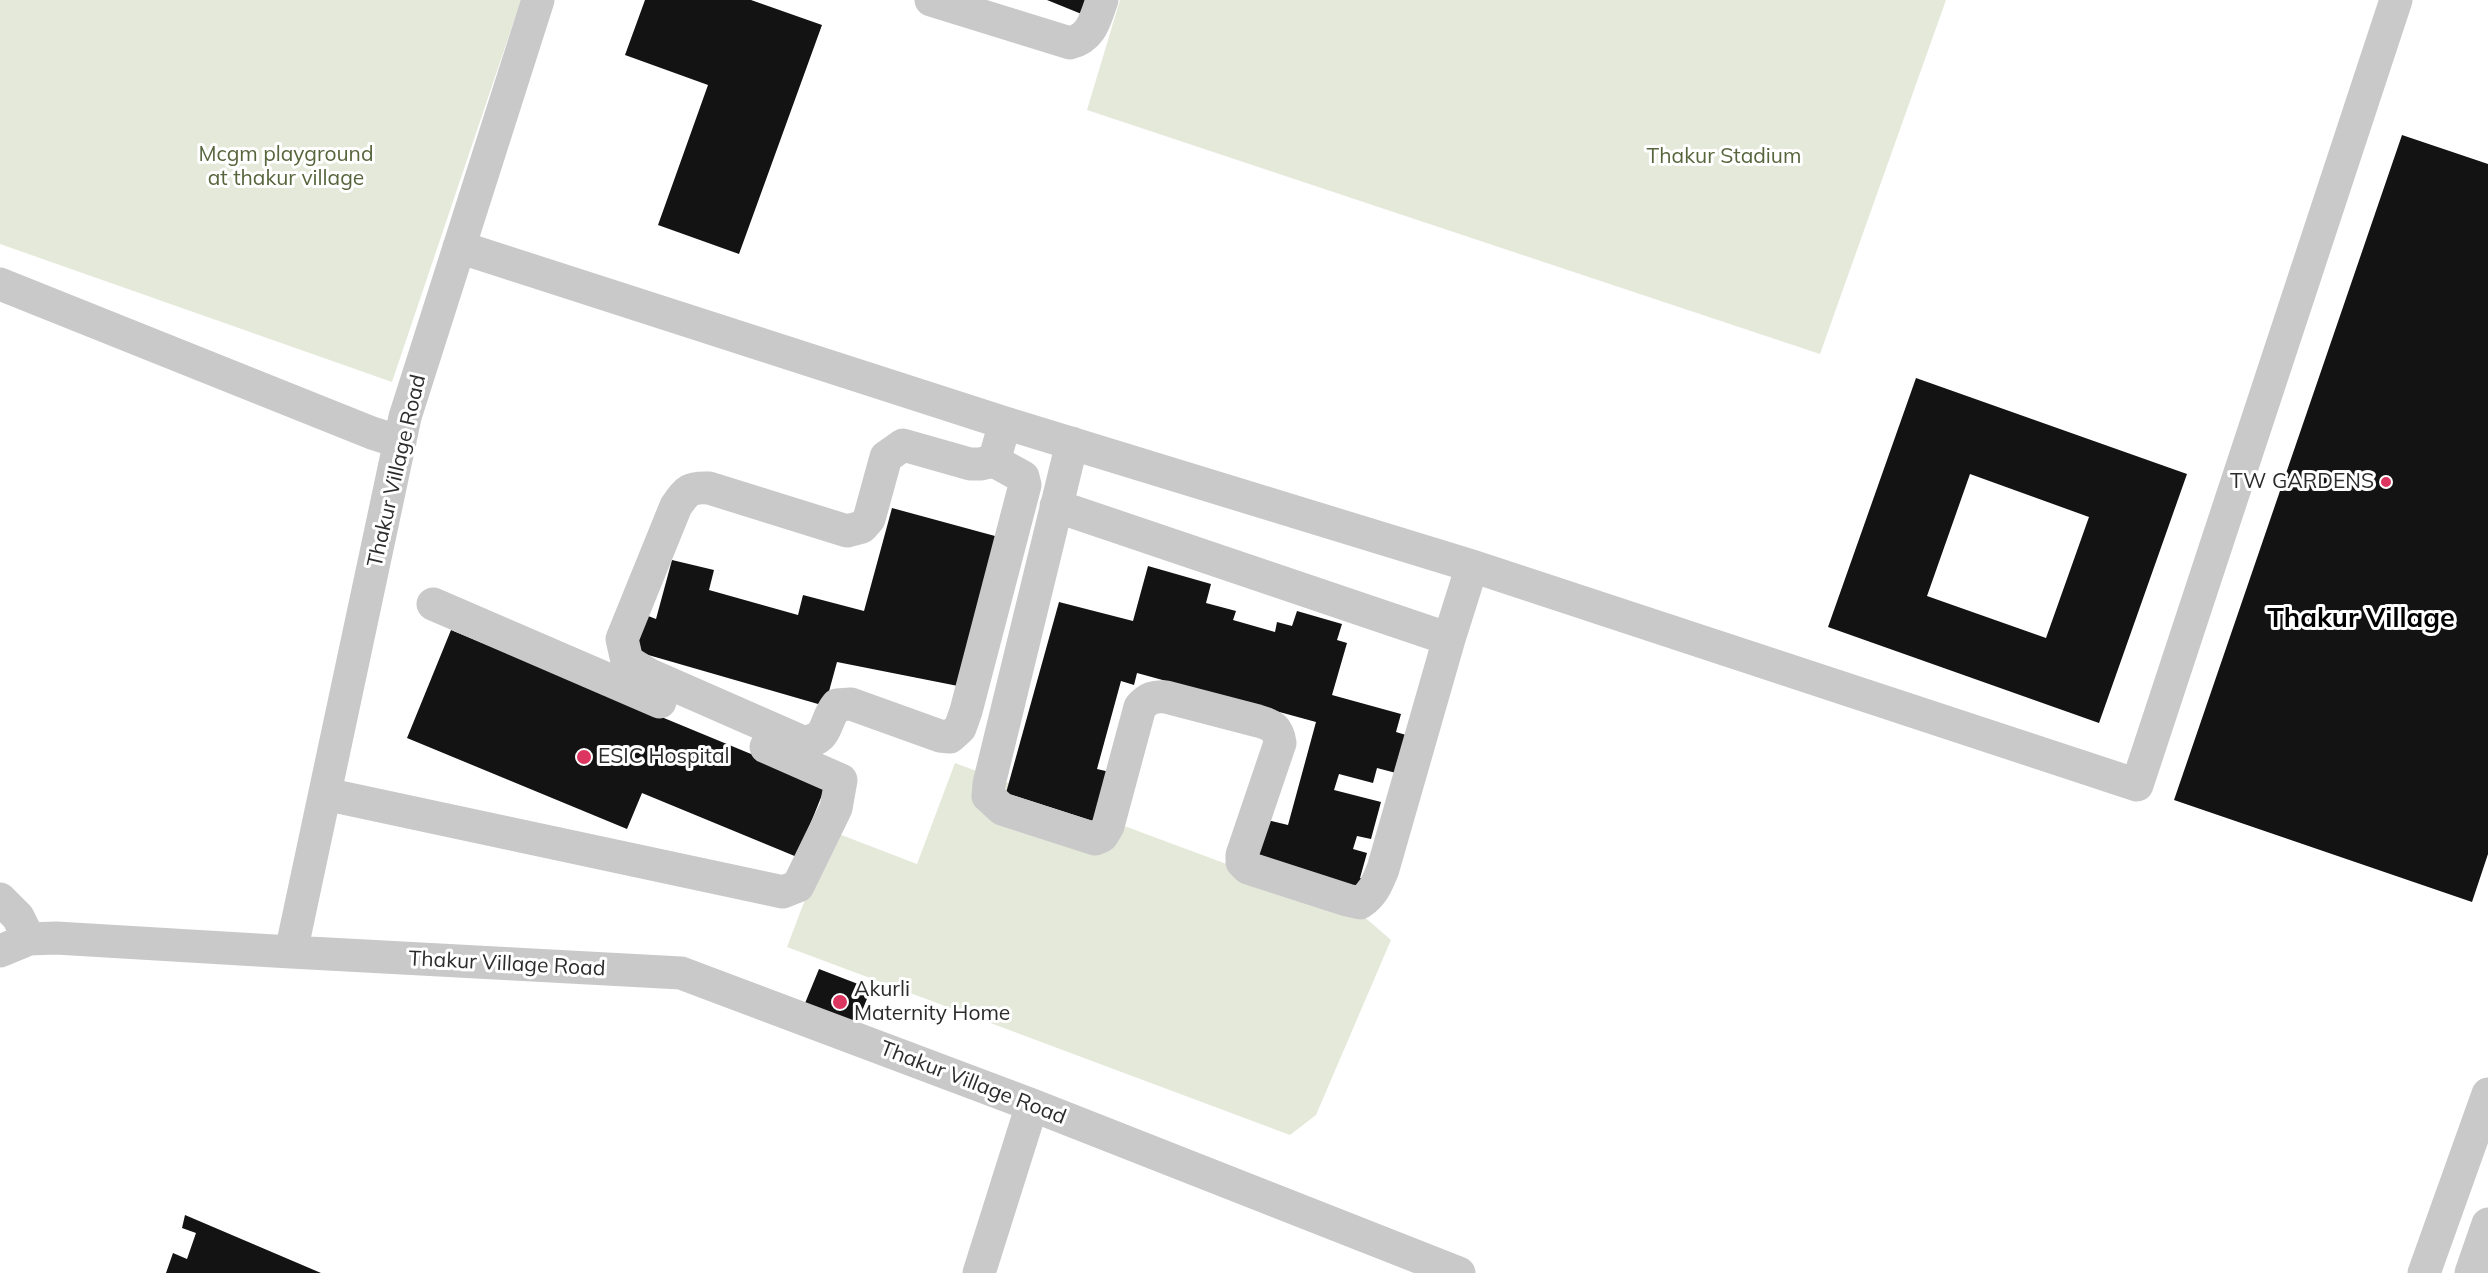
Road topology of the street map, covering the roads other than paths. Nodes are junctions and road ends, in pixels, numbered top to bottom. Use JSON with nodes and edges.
{"nodes":[{"id":1,"x":538,"y":0,"type":"edge"},
{"id":2,"x":930,"y":0,"type":"edge"},
{"id":3,"x":1102,"y":0,"type":"edge"},
{"id":4,"x":2396,"y":0,"type":"edge"},
{"id":5,"x":459,"y":247,"type":"junction"},
{"id":6,"x":0,"y":284,"type":"edge"},
{"id":7,"x":915,"y":394,"type":"junction"},
{"id":8,"x":1005,"y":423,"type":"junction"},
{"id":9,"x":400,"y":442,"type":"junction"},
{"id":10,"x":1072,"y":443,"type":"junction"},
{"id":11,"x":903,"y":445,"type":"junction"},
{"id":12,"x":994,"y":461,"type":"junction"},
{"id":13,"x":1056,"y":507,"type":"junction"},
{"id":14,"x":1473,"y":566,"type":"junction"},
{"id":15,"x":433,"y":604,"type":"dead end"},
{"id":16,"x":1449,"y":639,"type":"junction"},
{"id":17,"x":325,"y":794,"type":"junction"},
{"id":18,"x":0,"y":898,"type":"edge"},
{"id":19,"x":14,"y":945,"type":"edge"},
{"id":20,"x":291,"y":952,"type":"junction"},
{"id":21,"x":2488,"y":1094,"type":"edge"},
{"id":22,"x":1032,"y":1105,"type":"junction"},
{"id":23,"x":2488,"y":1224,"type":"edge"},
{"id":24,"x":979,"y":1273,"type":"edge"},
{"id":25,"x":1459,"y":1273,"type":"edge"},
{"id":26,"x":2424,"y":1273,"type":"edge"},
{"id":27,"x":2471,"y":1273,"type":"edge"}],
"edges":[{"from":1,"to":5,"type":"street","name":"Thakur Village Road"},
{"from":2,"to":3,"type":"street"},
{"from":4,"to":14,"type":"street"},
{"from":5,"to":7,"type":"street"},
{"from":5,"to":9,"type":"street","name":"Thakur Village Road"},
{"from":6,"to":9,"type":"street"},
{"from":7,"to":8,"type":"street"},
{"from":7,"to":11,"type":"street"},
{"from":8,"to":10,"type":"street"},
{"from":8,"to":12,"type":"street"},
{"from":9,"to":17,"type":"street","name":"Thakur Village Road"},
{"from":10,"to":13,"type":"street"},
{"from":10,"to":14,"type":"street"},
{"from":11,"to":12,"type":"street"},
{"from":11,"to":12,"type":"street"},
{"from":13,"to":16,"type":"street"},
{"from":13,"to":16,"type":"street"},
{"from":14,"to":16,"type":"street"},
{"from":15,"to":17,"type":"street"},
{"from":17,"to":20,"type":"street","name":"Thakur Village Road"},
{"from":18,"to":19,"type":"street"},
{"from":19,"to":20,"type":"street","name":"Thakur Village Road"},
{"from":20,"to":22,"type":"street","name":"Thakur Village Road"},
{"from":21,"to":26,"type":"street"},
{"from":22,"to":24,"type":"street"},
{"from":22,"to":25,"type":"street","name":"Thakur Village Road"},
{"from":23,"to":27,"type":"street"}]}
